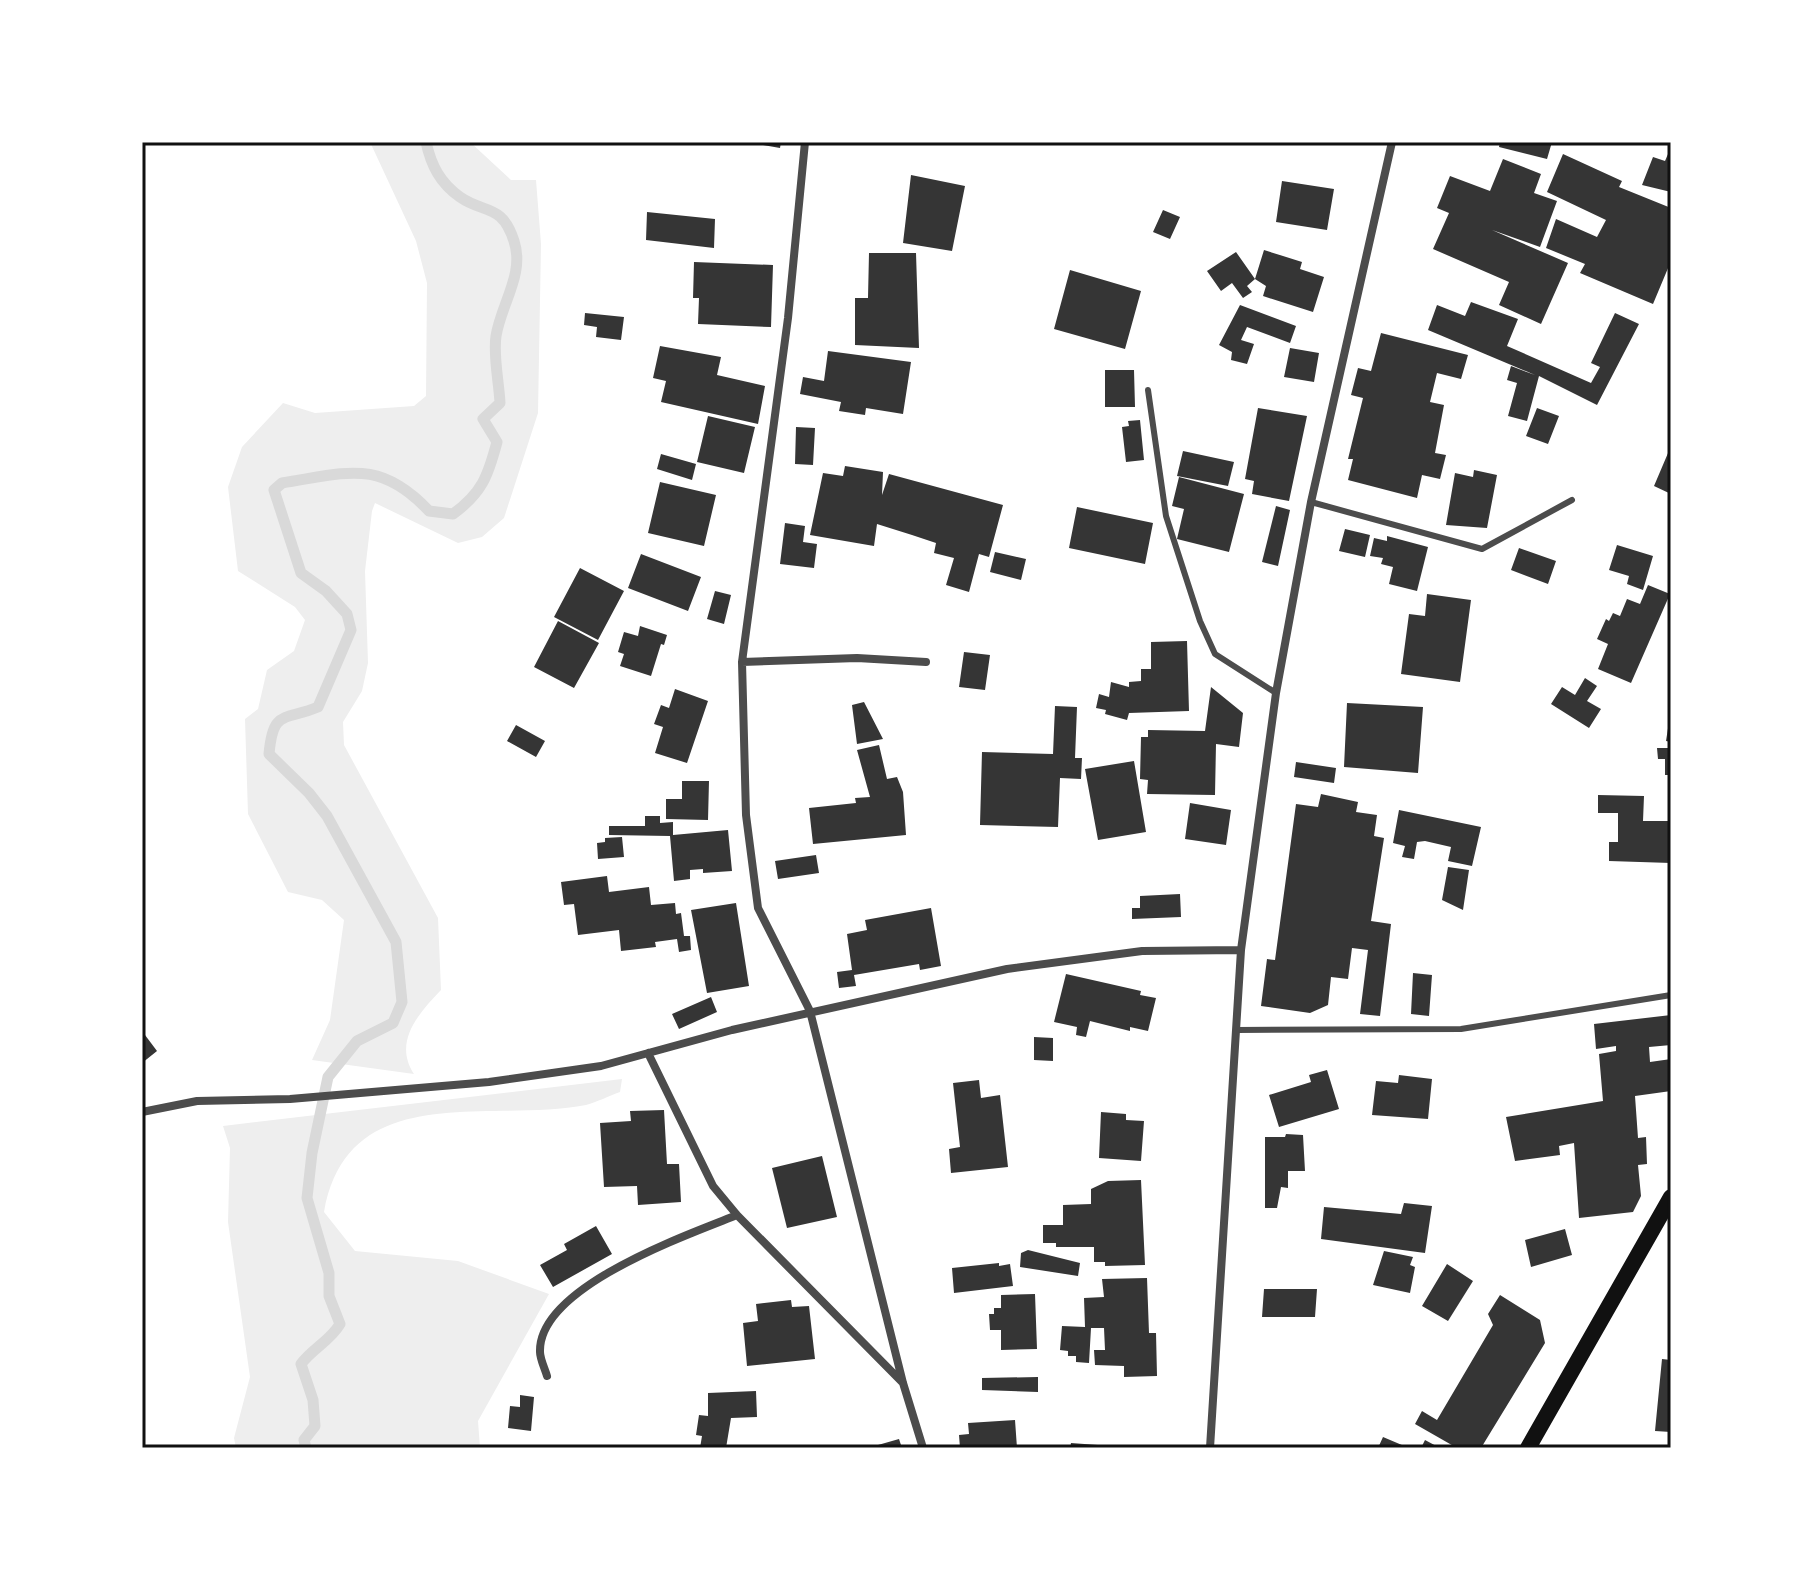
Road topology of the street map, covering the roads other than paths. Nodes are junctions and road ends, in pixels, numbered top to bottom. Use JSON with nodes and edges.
{"nodes":[{"id":1,"x":805,"y":142,"type":"edge"},
{"id":2,"x":1392,"y":142,"type":"edge"},
{"id":3,"x":1148,"y":390,"type":"dead end"},
{"id":4,"x":1572,"y":500,"type":"dead end"},
{"id":5,"x":1311,"y":502,"type":"junction"},
{"id":6,"x":742,"y":662,"type":"junction"},
{"id":7,"x":926,"y":662,"type":"dead end"},
{"id":8,"x":1276,"y":693,"type":"junction"},
{"id":9,"x":1241,"y":950,"type":"junction"},
{"id":10,"x":1671,"y":995,"type":"edge"},
{"id":11,"x":810,"y":1011,"type":"junction"},
{"id":12,"x":1237,"y":1030,"type":"junction"},
{"id":13,"x":648,"y":1053,"type":"junction"},
{"id":14,"x":142,"y":1112,"type":"edge"},
{"id":15,"x":1671,"y":1197,"type":"edge"},
{"id":16,"x":737,"y":1215,"type":"junction"},
{"id":17,"x":547,"y":1376,"type":"dead end"},
{"id":18,"x":903,"y":1383,"type":"junction"},
{"id":19,"x":923,"y":1448,"type":"edge"},
{"id":20,"x":1210,"y":1448,"type":"edge"},
{"id":21,"x":1528,"y":1448,"type":"edge"}],
"edges":[{"from":1,"to":6,"type":"street"},
{"from":2,"to":5,"type":"street"},
{"from":3,"to":8,"type":"lane"},
{"from":4,"to":5,"type":"lane"},
{"from":5,"to":8,"type":"street"},
{"from":6,"to":7,"type":"street"},
{"from":6,"to":11,"type":"street"},
{"from":8,"to":9,"type":"street"},
{"from":9,"to":11,"type":"street"},
{"from":9,"to":12,"type":"street"},
{"from":10,"to":12,"type":"lane"},
{"from":11,"to":13,"type":"street"},
{"from":11,"to":18,"type":"street"},
{"from":12,"to":20,"type":"street"},
{"from":13,"to":14,"type":"street"},
{"from":13,"to":16,"type":"street"},
{"from":15,"to":21,"type":"main road"},
{"from":16,"to":17,"type":"street"},
{"from":16,"to":18,"type":"street"},
{"from":18,"to":19,"type":"street"}]}
